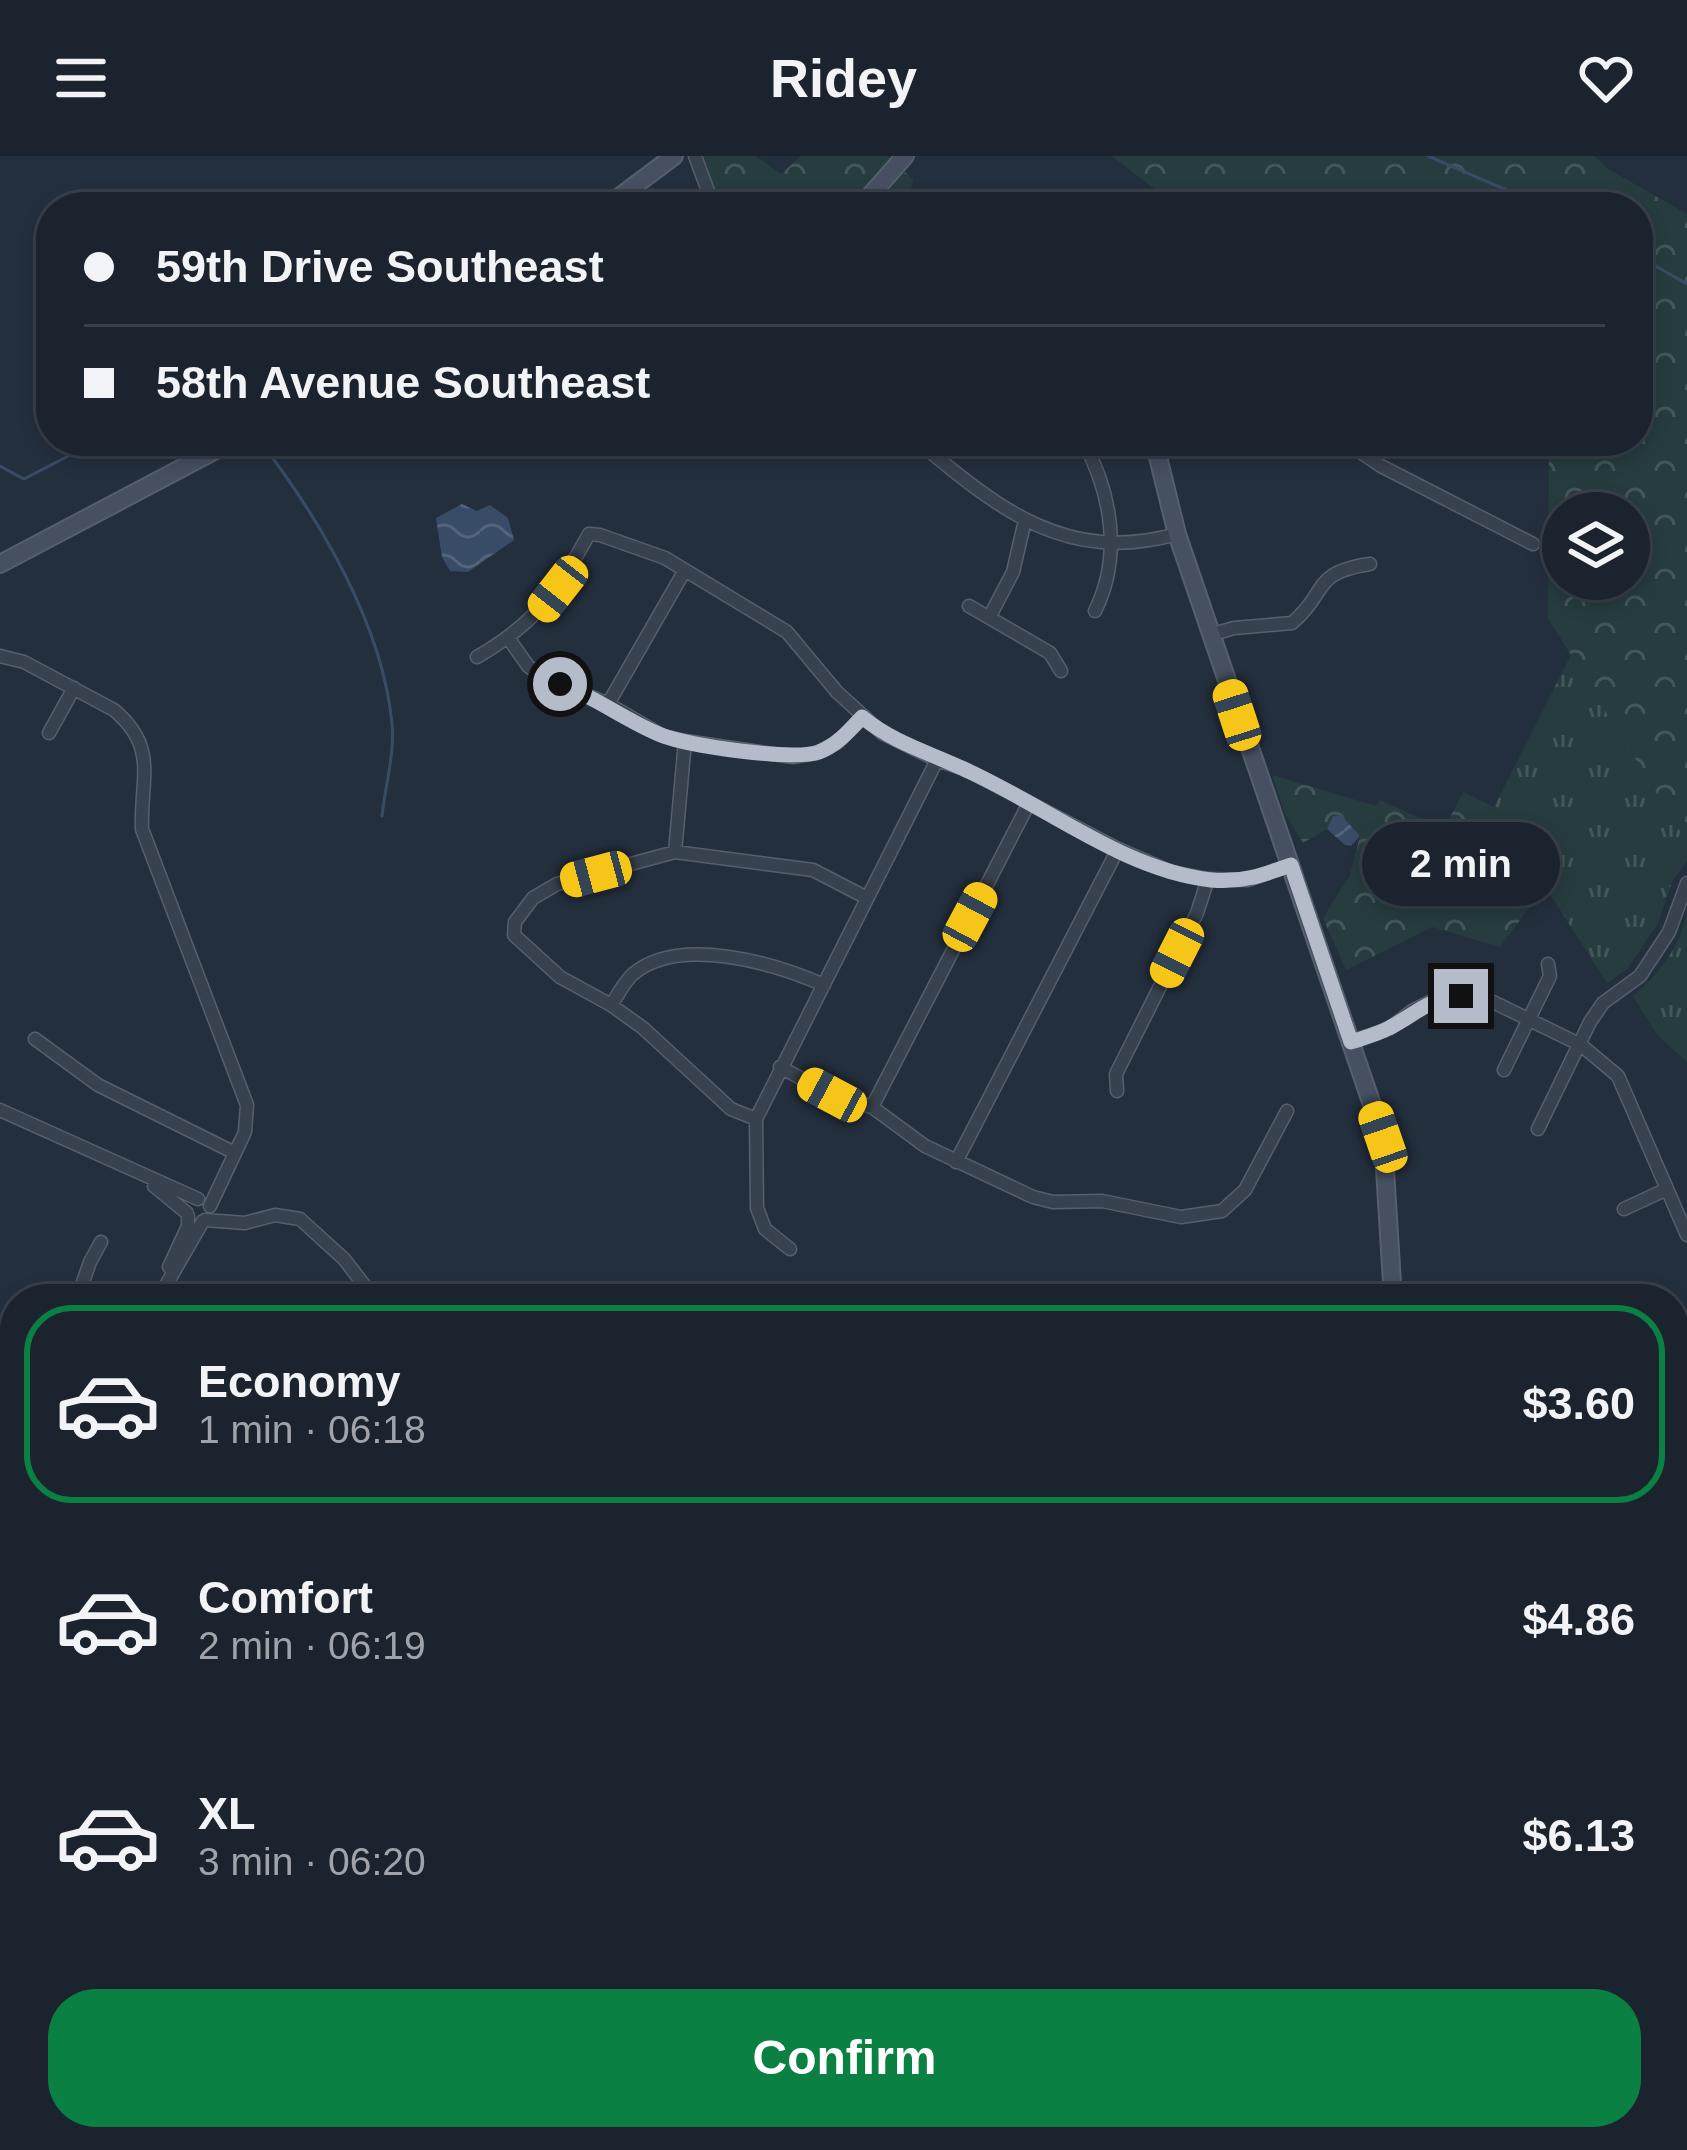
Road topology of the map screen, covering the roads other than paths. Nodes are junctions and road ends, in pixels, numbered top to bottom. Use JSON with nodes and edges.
{"nodes":[{"id":1,"x":674,"y":156,"type":"edge"},
{"id":2,"x":695,"y":156,"type":"edge"},
{"id":3,"x":905,"y":156,"type":"edge"},
{"id":4,"x":626,"y":192,"type":"edge"},
{"id":5,"x":708,"y":192,"type":"edge"},
{"id":6,"x":873,"y":192,"type":"edge"},
{"id":7,"x":205,"y":456,"type":"edge"},
{"id":8,"x":935,"y":456,"type":"edge"},
{"id":9,"x":1089,"y":456,"type":"edge"},
{"id":10,"x":1158,"y":456,"type":"edge"},
{"id":11,"x":1366,"y":456,"type":"edge"},
{"id":12,"x":1025,"y":520,"type":"junction"},
{"id":13,"x":1177,"y":534,"type":"junction"},
{"id":14,"x":1533,"y":544,"type":"dead end"},
{"id":15,"x":1111,"y":545,"type":"junction"},
{"id":16,"x":0,"y":564,"type":"edge"},
{"id":17,"x":1370,"y":564,"type":"dead end"},
{"id":18,"x":685,"y":569,"type":"junction"},
{"id":19,"x":969,"y":606,"type":"dead end"},
{"id":20,"x":1095,"y":611,"type":"dead end"},
{"id":21,"x":990,"y":616,"type":"junction"},
{"id":22,"x":1210,"y":635,"type":"junction"},
{"id":23,"x":508,"y":639,"type":"junction"},
{"id":24,"x":0,"y":656,"type":"edge"},
{"id":25,"x":477,"y":657,"type":"dead end"},
{"id":26,"x":1061,"y":671,"type":"dead end"},
{"id":27,"x":71,"y":686,"type":"junction"},
{"id":28,"x":608,"y":704,"type":"junction"},
{"id":29,"x":862,"y":717,"type":"junction"},
{"id":30,"x":49,"y":734,"type":"dead end"},
{"id":31,"x":685,"y":741,"type":"junction"},
{"id":32,"x":937,"y":760,"type":"junction"},
{"id":33,"x":1029,"y":803,"type":"junction"},
{"id":34,"x":1118,"y":849,"type":"junction"},
{"id":35,"x":675,"y":852,"type":"junction"},
{"id":36,"x":1291,"y":865,"type":"junction"},
{"id":37,"x":1208,"y":880,"type":"junction"},
{"id":38,"x":1687,"y":883,"type":"edge"},
{"id":39,"x":867,"y":898,"type":"junction"},
{"id":40,"x":1548,"y":964,"type":"dead end"},
{"id":41,"x":824,"y":985,"type":"junction"},
{"id":42,"x":611,"y":1005,"type":"junction"},
{"id":43,"x":1531,"y":1019,"type":"junction"},
{"id":44,"x":35,"y":1039,"type":"dead end"},
{"id":45,"x":1351,"y":1042,"type":"junction"},
{"id":46,"x":1581,"y":1046,"type":"junction"},
{"id":47,"x":780,"y":1067,"type":"junction"},
{"id":48,"x":1504,"y":1070,"type":"dead end"},
{"id":49,"x":1117,"y":1090,"type":"dead end"},
{"id":50,"x":872,"y":1107,"type":"junction"},
{"id":51,"x":0,"y":1110,"type":"edge"},
{"id":52,"x":1287,"y":1111,"type":"dead end"},
{"id":53,"x":756,"y":1119,"type":"junction"},
{"id":54,"x":1538,"y":1129,"type":"dead end"},
{"id":55,"x":235,"y":1154,"type":"junction"},
{"id":56,"x":956,"y":1162,"type":"junction"},
{"id":57,"x":1667,"y":1189,"type":"junction"},
{"id":58,"x":1624,"y":1209,"type":"dead end"},
{"id":59,"x":200,"y":1210,"type":"junction"},
{"id":60,"x":1687,"y":1235,"type":"edge"},
{"id":61,"x":101,"y":1242,"type":"dead end"},
{"id":62,"x":790,"y":1249,"type":"dead end"},
{"id":63,"x":82,"y":1284,"type":"edge"},
{"id":64,"x":165,"y":1284,"type":"edge"},
{"id":65,"x":363,"y":1284,"type":"edge"},
{"id":66,"x":1392,"y":1284,"type":"edge"}],
"edges":[{"from":1,"to":4,"type":"main road"},
{"from":2,"to":5,"type":"street"},
{"from":3,"to":6,"type":"main road"},
{"from":7,"to":16,"type":"main road"},
{"from":8,"to":12,"type":"street"},
{"from":9,"to":15,"type":"street"},
{"from":10,"to":13,"type":"main road"},
{"from":11,"to":14,"type":"street"},
{"from":12,"to":15,"type":"street"},
{"from":12,"to":21,"type":"street"},
{"from":13,"to":15,"type":"street"},
{"from":13,"to":22,"type":"main road"},
{"from":15,"to":20,"type":"street"},
{"from":17,"to":22,"type":"street"},
{"from":18,"to":23,"type":"street"},
{"from":18,"to":28,"type":"street"},
{"from":18,"to":29,"type":"street"},
{"from":19,"to":21,"type":"street"},
{"from":21,"to":26,"type":"street"},
{"from":22,"to":36,"type":"main road"},
{"from":23,"to":25,"type":"street"},
{"from":23,"to":28,"type":"street"},
{"from":24,"to":27,"type":"street"},
{"from":27,"to":30,"type":"street"},
{"from":27,"to":55,"type":"street"},
{"from":28,"to":31,"type":"street"},
{"from":29,"to":31,"type":"street"},
{"from":29,"to":32,"type":"street"},
{"from":31,"to":35,"type":"street"},
{"from":32,"to":33,"type":"street"},
{"from":32,"to":39,"type":"street"},
{"from":33,"to":34,"type":"street"},
{"from":33,"to":50,"type":"street"},
{"from":34,"to":37,"type":"street"},
{"from":34,"to":56,"type":"street"},
{"from":35,"to":39,"type":"street"},
{"from":35,"to":42,"type":"street"},
{"from":36,"to":37,"type":"street"},
{"from":36,"to":45,"type":"main road"},
{"from":37,"to":49,"type":"street"},
{"from":38,"to":46,"type":"street"},
{"from":39,"to":41,"type":"street"},
{"from":40,"to":43,"type":"street"},
{"from":41,"to":42,"type":"street"},
{"from":41,"to":47,"type":"street"},
{"from":42,"to":53,"type":"street"},
{"from":43,"to":45,"type":"street"},
{"from":43,"to":46,"type":"street"},
{"from":43,"to":48,"type":"street"},
{"from":44,"to":55,"type":"street"},
{"from":45,"to":66,"type":"main road"},
{"from":46,"to":54,"type":"street"},
{"from":46,"to":57,"type":"street"},
{"from":47,"to":50,"type":"street"},
{"from":47,"to":53,"type":"street"},
{"from":50,"to":56,"type":"street"},
{"from":51,"to":59,"type":"street"},
{"from":52,"to":56,"type":"street"},
{"from":53,"to":62,"type":"street"},
{"from":55,"to":59,"type":"street"},
{"from":57,"to":58,"type":"street"},
{"from":57,"to":60,"type":"street"},
{"from":59,"to":64,"type":"street"},
{"from":59,"to":65,"type":"street"},
{"from":61,"to":63,"type":"street"}]}
